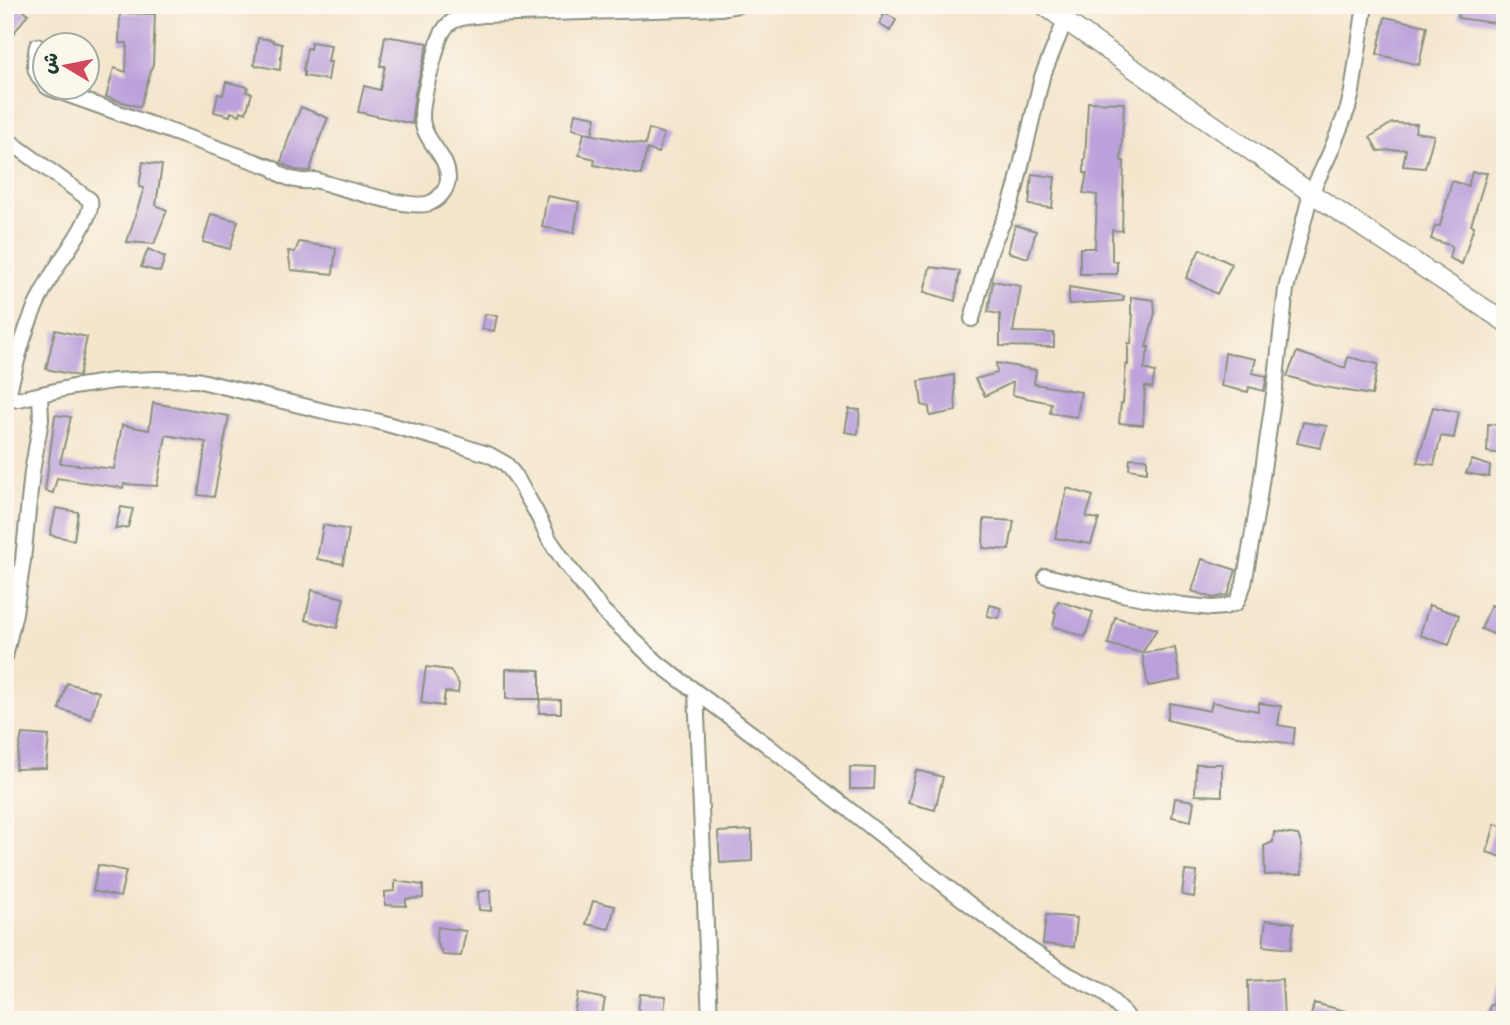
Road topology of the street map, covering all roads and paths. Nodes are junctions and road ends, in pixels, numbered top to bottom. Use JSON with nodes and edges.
{"nodes":[{"id":1,"x":738,"y":5,"type":"edge"},
{"id":2,"x":1042,"y":5,"type":"edge"},
{"id":3,"x":1365,"y":5,"type":"edge"},
{"id":4,"x":483,"y":10,"type":"edge"},
{"id":5,"x":1065,"y":21,"type":"junction"},
{"id":6,"x":89,"y":102,"type":"edge"},
{"id":7,"x":5,"y":138,"type":"edge"},
{"id":8,"x":1311,"y":193,"type":"junction"},
{"id":9,"x":972,"y":319,"type":"dead end"},
{"id":10,"x":1505,"y":322,"type":"edge"},
{"id":11,"x":40,"y":394,"type":"junction"},
{"id":12,"x":6,"y":400,"type":"edge"},
{"id":13,"x":1046,"y":576,"type":"dead end"},
{"id":14,"x":5,"y":657,"type":"edge"},
{"id":15,"x":696,"y":692,"type":"junction"},
{"id":16,"x":710,"y":1020,"type":"edge"},
{"id":17,"x":1128,"y":1020,"type":"edge"}],
"edges":[{"from":1,"to":4,"type":"street"},
{"from":2,"to":5,"type":"street"},
{"from":3,"to":8,"type":"street"},
{"from":4,"to":6,"type":"street"},
{"from":5,"to":8,"type":"street"},
{"from":5,"to":9,"type":"street"},
{"from":7,"to":12,"type":"street"},
{"from":8,"to":10,"type":"street"},
{"from":8,"to":13,"type":"street"},
{"from":11,"to":12,"type":"street"},
{"from":11,"to":14,"type":"street"},
{"from":11,"to":15,"type":"street"},
{"from":15,"to":16,"type":"street"},
{"from":15,"to":17,"type":"street"}]}
